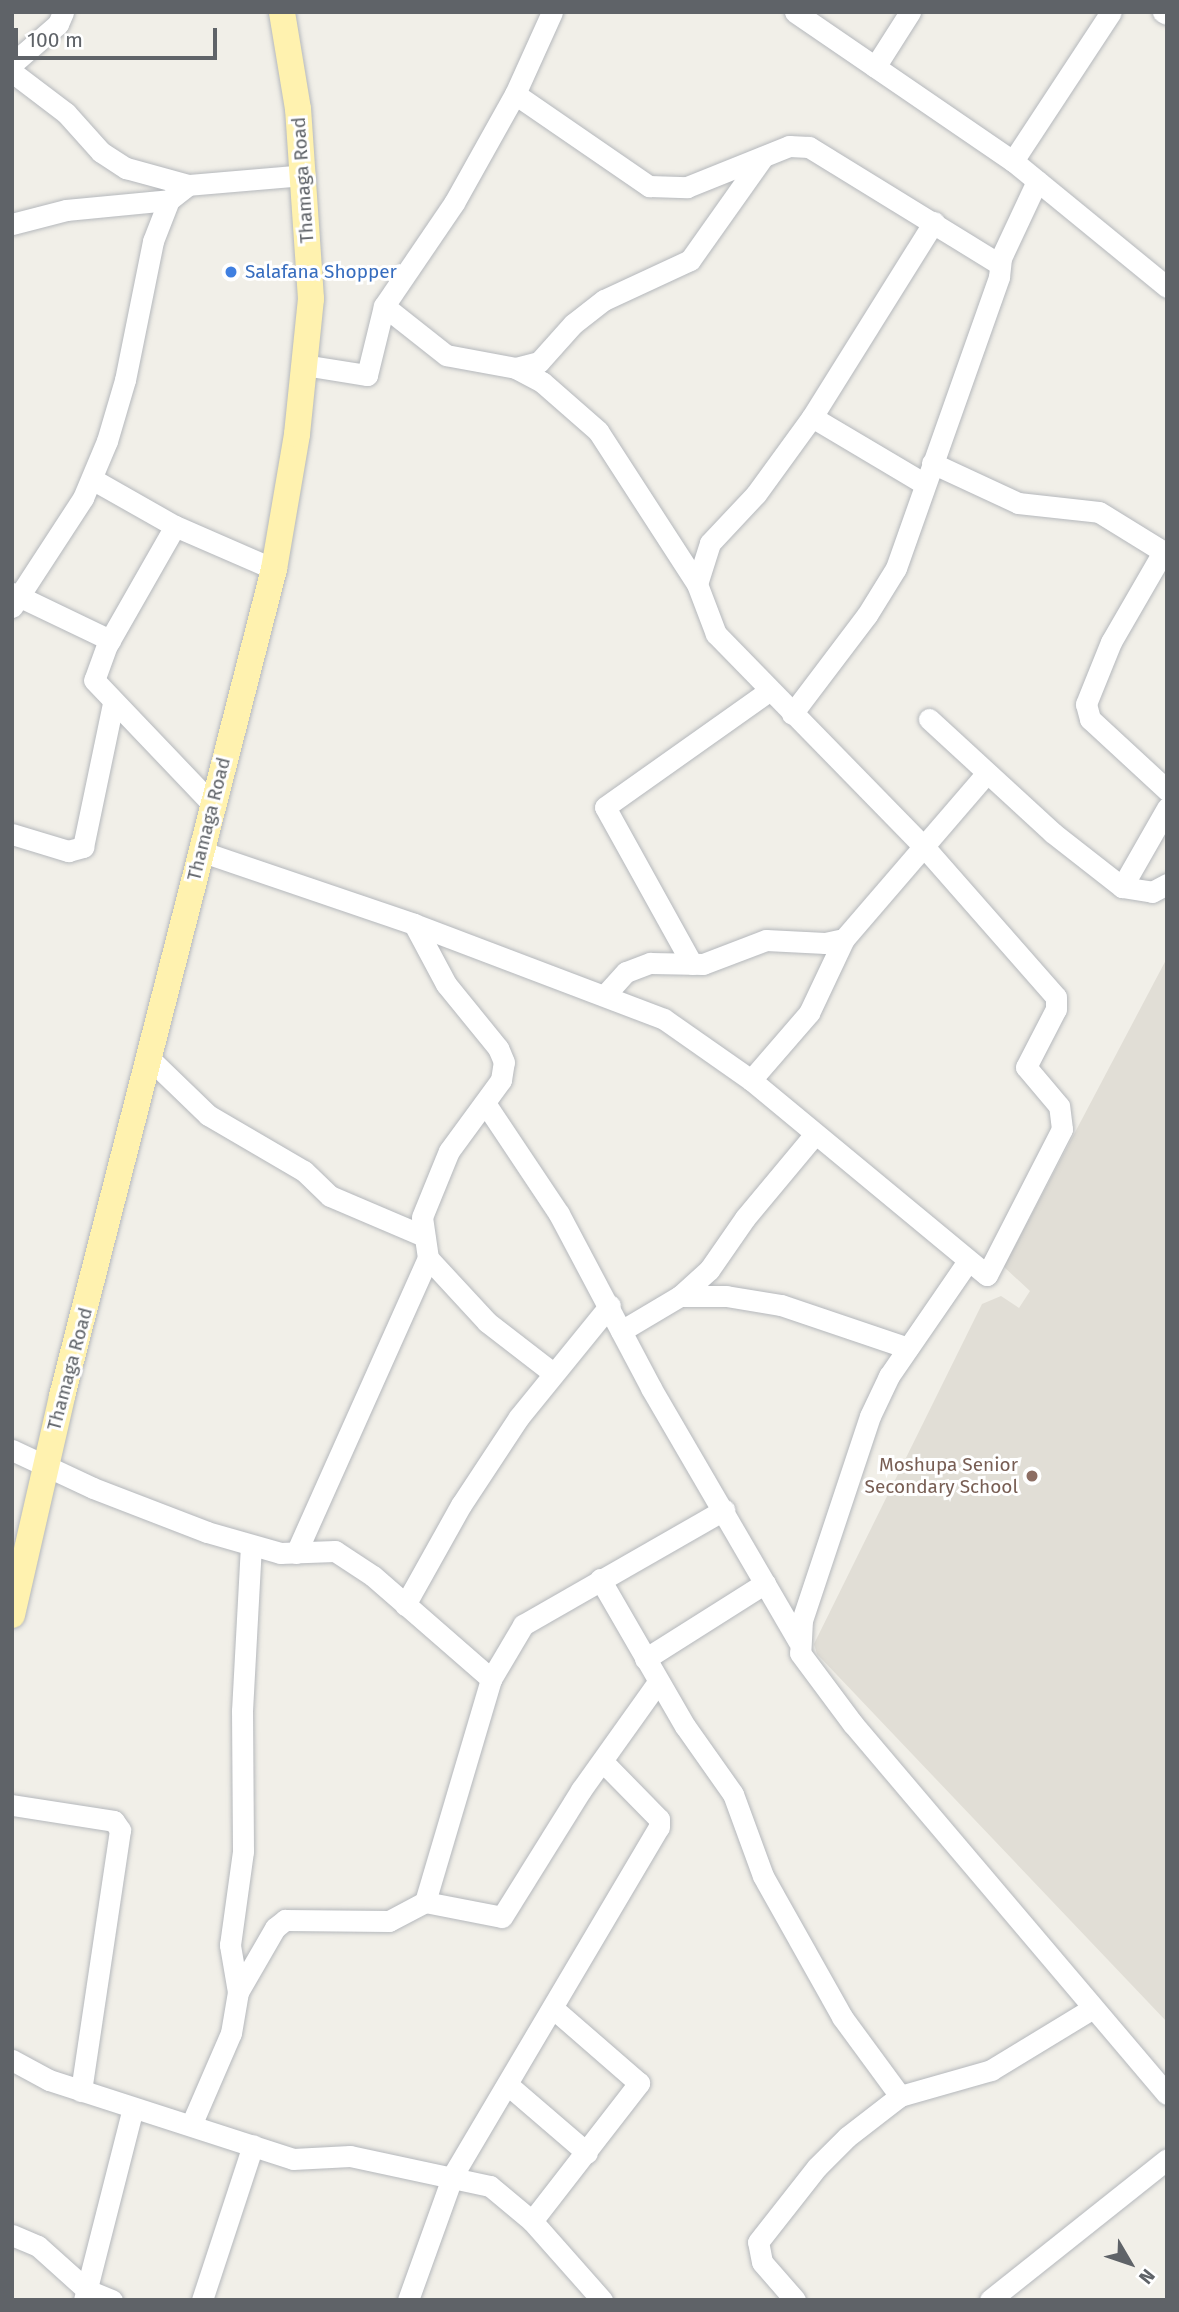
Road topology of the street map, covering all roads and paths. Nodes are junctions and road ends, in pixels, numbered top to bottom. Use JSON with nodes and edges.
{"nodes":[{"id":1,"x":63,"y":12,"type":"edge"},
{"id":2,"x":282,"y":12,"type":"edge"},
{"id":3,"x":552,"y":12,"type":"edge"},
{"id":4,"x":795,"y":12,"type":"edge"},
{"id":5,"x":910,"y":12,"type":"edge"},
{"id":6,"x":1111,"y":12,"type":"edge"},
{"id":7,"x":12,"y":64,"type":"edge"},
{"id":8,"x":876,"y":67,"type":"junction"},
{"id":9,"x":12,"y":72,"type":"edge"},
{"id":10,"x":515,"y":94,"type":"junction"},
{"id":11,"x":763,"y":157,"type":"junction"},
{"id":12,"x":1013,"y":161,"type":"junction"},
{"id":13,"x":304,"y":175,"type":"junction"},
{"id":14,"x":1037,"y":181,"type":"junction"},
{"id":15,"x":188,"y":185,"type":"junction"},
{"id":16,"x":169,"y":200,"type":"junction"},
{"id":17,"x":934,"y":222,"type":"junction"},
{"id":18,"x":12,"y":224,"type":"edge"},
{"id":19,"x":999,"y":264,"type":"junction"},
{"id":20,"x":1167,"y":287,"type":"edge"},
{"id":21,"x":384,"y":306,"type":"junction"},
{"id":22,"x":304,"y":365,"type":"junction"},
{"id":23,"x":516,"y":368,"type":"junction"},
{"id":24,"x":812,"y":417,"type":"junction"},
{"id":25,"x":932,"y":463,"type":"junction"},
{"id":26,"x":92,"y":479,"type":"junction"},
{"id":27,"x":925,"y":484,"type":"junction"},
{"id":28,"x":175,"y":526,"type":"junction"},
{"id":29,"x":1165,"y":553,"type":"edge"},
{"id":30,"x":274,"y":569,"type":"junction"},
{"id":31,"x":697,"y":584,"type":"junction"},
{"id":32,"x":14,"y":599,"type":"edge"},
{"id":33,"x":110,"y":640,"type":"junction"},
{"id":34,"x":770,"y":691,"type":"junction"},
{"id":35,"x":113,"y":703,"type":"junction"},
{"id":36,"x":792,"y":714,"type":"junction"},
{"id":37,"x":929,"y":719,"type":"dead end"},
{"id":38,"x":987,"y":774,"type":"junction"},
{"id":39,"x":1167,"y":790,"type":"edge"},
{"id":40,"x":212,"y":804,"type":"junction"},
{"id":41,"x":1167,"y":808,"type":"edge"},
{"id":42,"x":12,"y":834,"type":"edge"},
{"id":43,"x":926,"y":849,"type":"junction"},
{"id":44,"x":200,"y":851,"type":"junction"},
{"id":45,"x":1167,"y":884,"type":"edge"},
{"id":46,"x":1122,"y":887,"type":"junction"},
{"id":47,"x":415,"y":924,"type":"junction"},
{"id":48,"x":844,"y":939,"type":"junction"},
{"id":49,"x":692,"y":964,"type":"junction"},
{"id":50,"x":605,"y":995,"type":"junction"},
{"id":51,"x":150,"y":1059,"type":"junction"},
{"id":52,"x":751,"y":1080,"type":"junction"},
{"id":53,"x":485,"y":1103,"type":"junction"},
{"id":54,"x":815,"y":1134,"type":"junction"},
{"id":55,"x":424,"y":1236,"type":"junction"},
{"id":56,"x":428,"y":1258,"type":"junction"},
{"id":57,"x":968,"y":1261,"type":"junction"},
{"id":58,"x":680,"y":1296,"type":"junction"},
{"id":59,"x":610,"y":1305,"type":"junction"},
{"id":60,"x":621,"y":1331,"type":"junction"},
{"id":61,"x":908,"y":1349,"type":"junction"},
{"id":62,"x":553,"y":1373,"type":"junction"},
{"id":63,"x":12,"y":1450,"type":"edge"},
{"id":64,"x":46,"y":1463,"type":"junction"},
{"id":65,"x":724,"y":1510,"type":"junction"},
{"id":66,"x":251,"y":1545,"type":"junction"},
{"id":67,"x":296,"y":1553,"type":"junction"},
{"id":68,"x":15,"y":1579,"type":"edge"},
{"id":69,"x":600,"y":1579,"type":"junction"},
{"id":70,"x":765,"y":1583,"type":"junction"},
{"id":71,"x":405,"y":1605,"type":"junction"},
{"id":72,"x":12,"y":1615,"type":"edge"},
{"id":73,"x":798,"y":1641,"type":"junction"},
{"id":74,"x":645,"y":1659,"type":"junction"},
{"id":75,"x":491,"y":1679,"type":"junction"},
{"id":76,"x":659,"y":1682,"type":"junction"},
{"id":77,"x":602,"y":1761,"type":"junction"},
{"id":78,"x":12,"y":1805,"type":"edge"},
{"id":79,"x":425,"y":1902,"type":"junction"},
{"id":80,"x":238,"y":1992,"type":"junction"},
{"id":81,"x":1093,"y":2008,"type":"junction"},
{"id":82,"x":554,"y":2009,"type":"junction"},
{"id":83,"x":12,"y":2060,"type":"edge"},
{"id":84,"x":508,"y":2085,"type":"junction"},
{"id":85,"x":81,"y":2091,"type":"junction"},
{"id":86,"x":1167,"y":2094,"type":"edge"},
{"id":87,"x":900,"y":2096,"type":"junction"},
{"id":88,"x":133,"y":2108,"type":"junction"},
{"id":89,"x":192,"y":2123,"type":"junction"},
{"id":90,"x":253,"y":2145,"type":"junction"},
{"id":91,"x":587,"y":2153,"type":"junction"},
{"id":92,"x":1167,"y":2159,"type":"edge"},
{"id":93,"x":453,"y":2175,"type":"junction"},
{"id":94,"x":532,"y":2221,"type":"junction"},
{"id":95,"x":12,"y":2235,"type":"edge"},
{"id":96,"x":85,"y":2295,"type":"edge"},
{"id":97,"x":112,"y":2300,"type":"edge"},
{"id":98,"x":202,"y":2300,"type":"edge"},
{"id":99,"x":408,"y":2300,"type":"edge"},
{"id":100,"x":602,"y":2300,"type":"edge"},
{"id":101,"x":795,"y":2300,"type":"edge"},
{"id":102,"x":990,"y":2300,"type":"edge"}],
"edges":[{"from":1,"to":7,"type":"street"},
{"from":2,"to":13,"type":"main road","name":"Thamaga Road"},
{"from":3,"to":10,"type":"street"},
{"from":4,"to":8,"type":"street"},
{"from":5,"to":8,"type":"street"},
{"from":6,"to":12,"type":"street"},
{"from":8,"to":12,"type":"street"},
{"from":9,"to":15,"type":"street"},
{"from":10,"to":11,"type":"street"},
{"from":10,"to":21,"type":"street"},
{"from":11,"to":17,"type":"street"},
{"from":11,"to":23,"type":"street"},
{"from":12,"to":14,"type":"street"},
{"from":13,"to":15,"type":"street"},
{"from":13,"to":22,"type":"main road","name":"Thamaga Road"},
{"from":14,"to":19,"type":"street"},
{"from":14,"to":20,"type":"street"},
{"from":15,"to":16,"type":"street"},
{"from":16,"to":18,"type":"street"},
{"from":16,"to":26,"type":"street"},
{"from":17,"to":19,"type":"street"},
{"from":17,"to":24,"type":"street"},
{"from":19,"to":25,"type":"street"},
{"from":21,"to":22,"type":"street"},
{"from":21,"to":23,"type":"street"},
{"from":22,"to":30,"type":"main road","name":"Thamaga Road"},
{"from":23,"to":31,"type":"street"},
{"from":24,"to":27,"type":"street"},
{"from":24,"to":31,"type":"street"},
{"from":25,"to":27,"type":"street"},
{"from":25,"to":29,"type":"street"},
{"from":26,"to":28,"type":"street"},
{"from":26,"to":32,"type":"street"},
{"from":27,"to":36,"type":"street"},
{"from":28,"to":30,"type":"street"},
{"from":28,"to":33,"type":"street"},
{"from":29,"to":39,"type":"street"},
{"from":30,"to":40,"type":"main road","name":"Thamaga Road"},
{"from":31,"to":34,"type":"street"},
{"from":32,"to":33,"type":"street"},
{"from":33,"to":35,"type":"street"},
{"from":34,"to":36,"type":"street"},
{"from":34,"to":49,"type":"street"},
{"from":35,"to":40,"type":"street"},
{"from":35,"to":42,"type":"street"},
{"from":36,"to":43,"type":"street"},
{"from":37,"to":38,"type":"street"},
{"from":38,"to":43,"type":"street"},
{"from":38,"to":46,"type":"street"},
{"from":40,"to":44,"type":"main road","name":"Thamaga Road"},
{"from":41,"to":46,"type":"street"},
{"from":43,"to":48,"type":"street"},
{"from":43,"to":57,"type":"street"},
{"from":44,"to":47,"type":"street"},
{"from":44,"to":51,"type":"main road","name":"Thamaga Road"},
{"from":45,"to":46,"type":"street"},
{"from":47,"to":50,"type":"street"},
{"from":47,"to":53,"type":"street"},
{"from":48,"to":49,"type":"street"},
{"from":48,"to":52,"type":"street"},
{"from":49,"to":50,"type":"street"},
{"from":50,"to":52,"type":"street"},
{"from":51,"to":55,"type":"street"},
{"from":51,"to":64,"type":"main road","name":"Thamaga Road"},
{"from":52,"to":54,"type":"street"},
{"from":53,"to":55,"type":"street"},
{"from":53,"to":59,"type":"street"},
{"from":54,"to":57,"type":"street"},
{"from":54,"to":58,"type":"street"},
{"from":55,"to":56,"type":"street"},
{"from":56,"to":62,"type":"street"},
{"from":56,"to":67,"type":"street"},
{"from":57,"to":61,"type":"street"},
{"from":58,"to":60,"type":"street"},
{"from":58,"to":61,"type":"street"},
{"from":59,"to":60,"type":"street"},
{"from":59,"to":62,"type":"street"},
{"from":60,"to":65,"type":"street"},
{"from":61,"to":73,"type":"street"},
{"from":62,"to":71,"type":"street"},
{"from":63,"to":64,"type":"street"},
{"from":64,"to":66,"type":"street"},
{"from":64,"to":68,"type":"main road","name":"Thamaga Road"},
{"from":65,"to":69,"type":"street"},
{"from":65,"to":70,"type":"street"},
{"from":66,"to":67,"type":"street"},
{"from":66,"to":80,"type":"street"},
{"from":67,"to":71,"type":"street"},
{"from":68,"to":72,"type":"main road","name":"Thamaga Road"},
{"from":69,"to":74,"type":"street"},
{"from":69,"to":75,"type":"street"},
{"from":70,"to":73,"type":"street"},
{"from":70,"to":74,"type":"street"},
{"from":71,"to":75,"type":"street"},
{"from":73,"to":81,"type":"street"},
{"from":74,"to":76,"type":"street"},
{"from":75,"to":79,"type":"street"},
{"from":76,"to":77,"type":"street"},
{"from":76,"to":87,"type":"street"},
{"from":77,"to":79,"type":"street"},
{"from":77,"to":82,"type":"street"},
{"from":78,"to":85,"type":"street"},
{"from":79,"to":80,"type":"street"},
{"from":80,"to":89,"type":"street"},
{"from":81,"to":86,"type":"street"},
{"from":81,"to":87,"type":"street"},
{"from":82,"to":84,"type":"street"},
{"from":82,"to":91,"type":"street"},
{"from":83,"to":85,"type":"street"},
{"from":84,"to":91,"type":"street"},
{"from":84,"to":93,"type":"street"},
{"from":85,"to":88,"type":"street"},
{"from":87,"to":101,"type":"street"},
{"from":88,"to":89,"type":"street"},
{"from":88,"to":96,"type":"street"},
{"from":89,"to":90,"type":"street"},
{"from":90,"to":93,"type":"street"},
{"from":90,"to":98,"type":"street"},
{"from":91,"to":94,"type":"street"},
{"from":92,"to":102,"type":"street"},
{"from":93,"to":94,"type":"street"},
{"from":93,"to":99,"type":"street"},
{"from":94,"to":100,"type":"street"},
{"from":95,"to":96,"type":"street"},
{"from":96,"to":97,"type":"street"}]}
